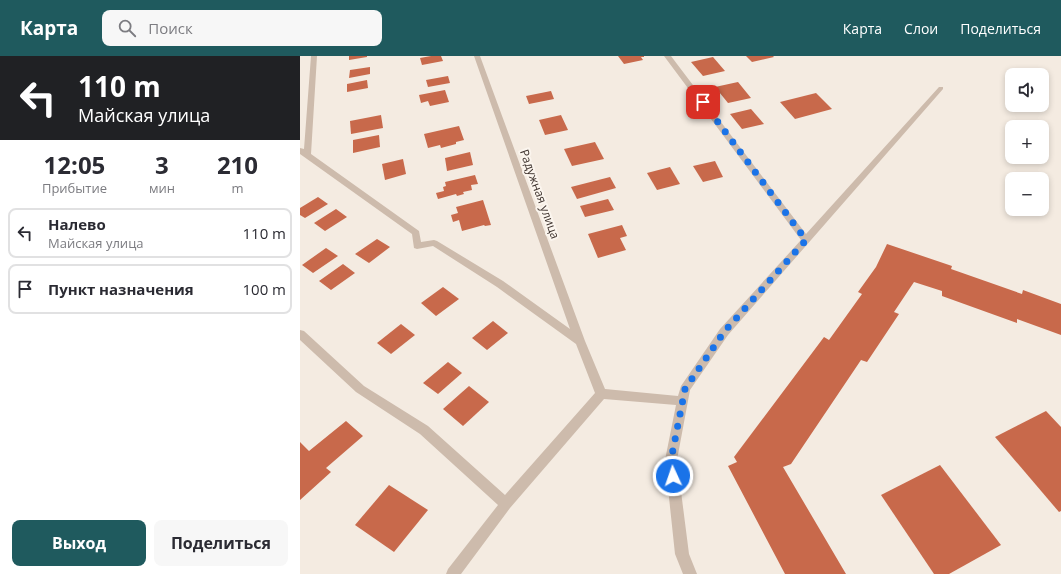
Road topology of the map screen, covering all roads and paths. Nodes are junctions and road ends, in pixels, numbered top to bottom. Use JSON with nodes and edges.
{"nodes":[{"id":1,"x":314,"y":56,"type":"edge"},
{"id":2,"x":477,"y":56,"type":"edge"},
{"id":3,"x":666,"y":56,"type":"edge"},
{"id":4,"x":941,"y":88,"type":"dead end"},
{"id":5,"x":304,"y":152,"type":"edge"},
{"id":6,"x":806,"y":240,"type":"junction"},
{"id":7,"x":300,"y":334,"type":"edge"},
{"id":8,"x":580,"y":341,"type":"junction"},
{"id":9,"x":601,"y":394,"type":"junction"},
{"id":10,"x":682,"y":401,"type":"junction"},
{"id":11,"x":506,"y":504,"type":"junction"},
{"id":12,"x":453,"y":574,"type":"edge"},
{"id":13,"x":690,"y":574,"type":"edge"}],
"edges":[{"from":1,"to":5,"type":"street"},
{"from":2,"to":8,"type":"street","name":"Радужная улица"},
{"from":3,"to":6,"type":"street"},
{"from":4,"to":6,"type":"street"},
{"from":5,"to":8,"type":"street"},
{"from":6,"to":10,"type":"street"},
{"from":7,"to":11,"type":"street"},
{"from":8,"to":9,"type":"street","name":"Радужная улица"},
{"from":9,"to":10,"type":"street"},
{"from":9,"to":11,"type":"street"},
{"from":10,"to":13,"type":"street"},
{"from":11,"to":12,"type":"street"}]}
